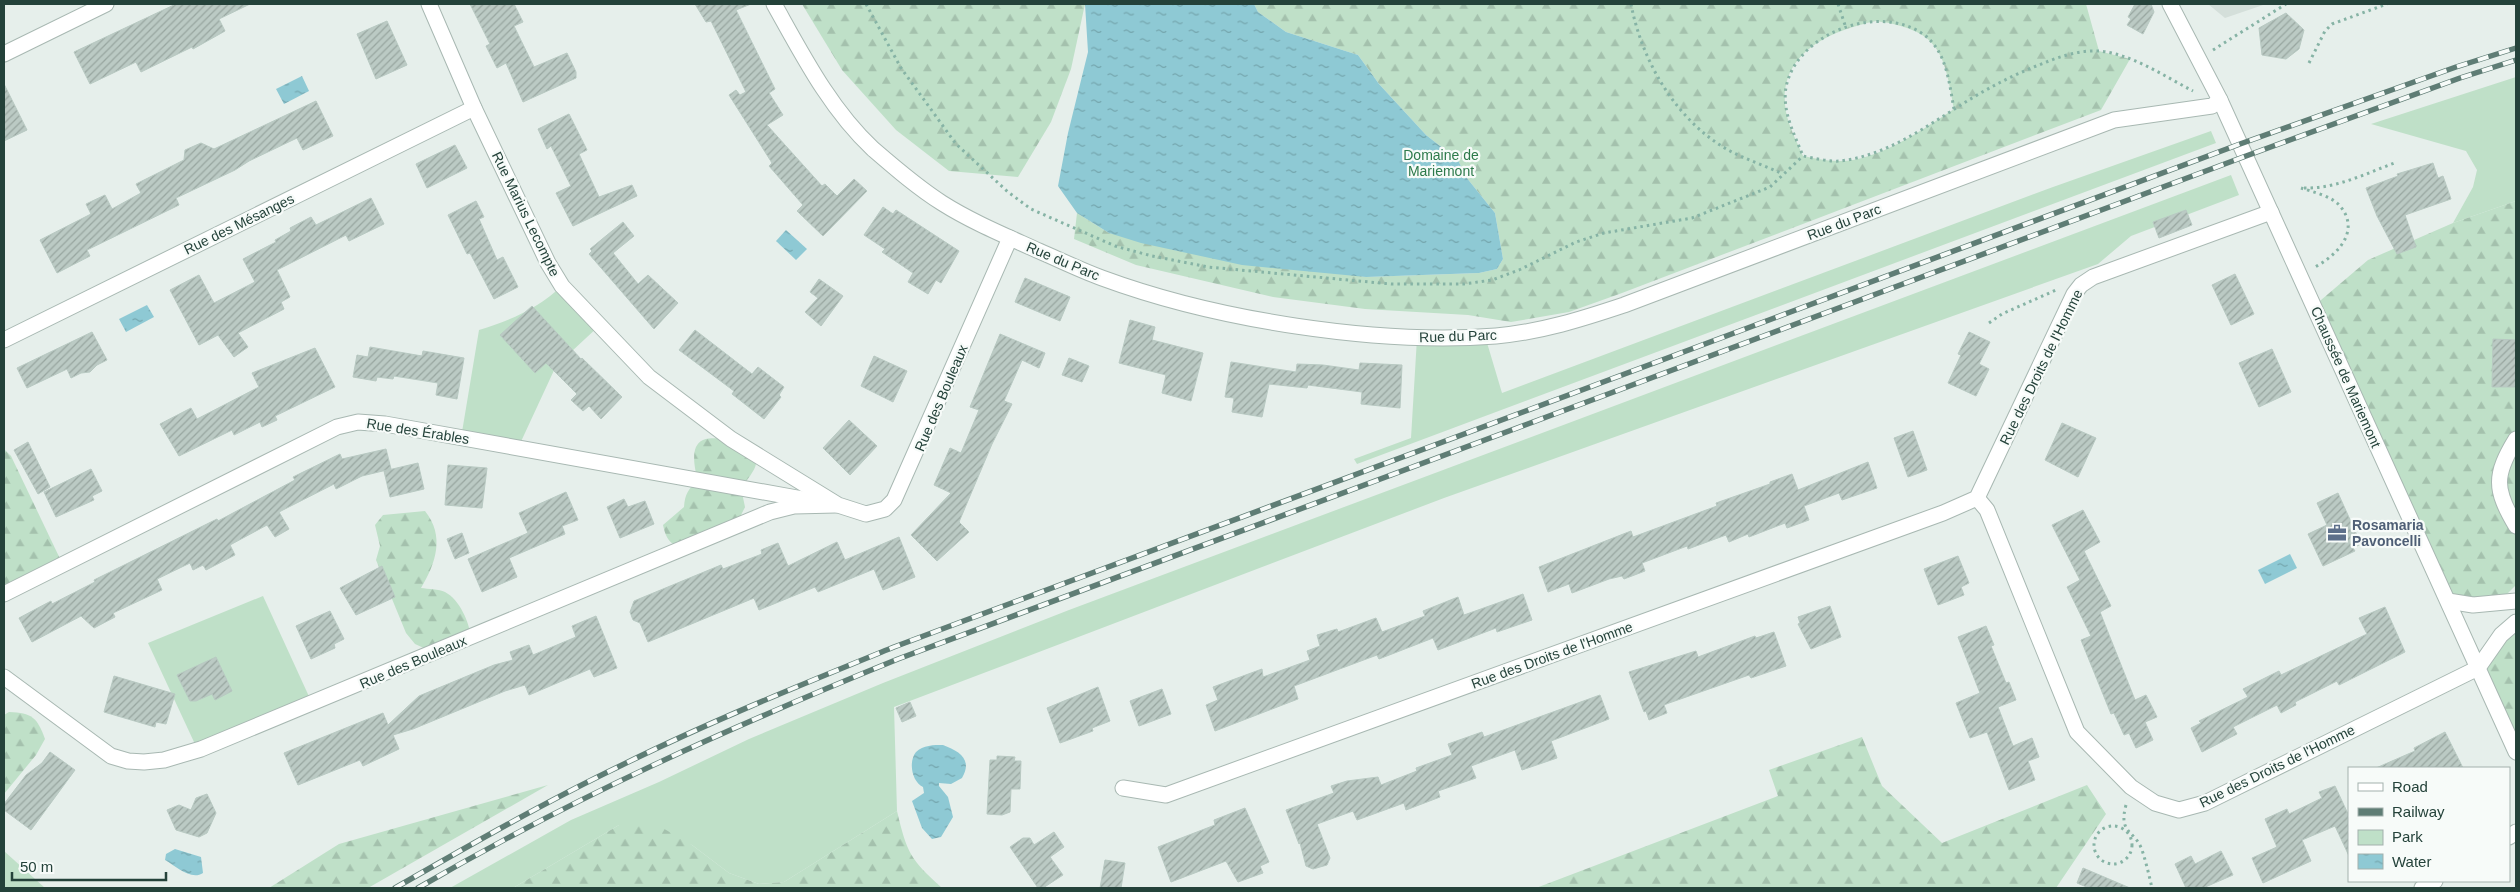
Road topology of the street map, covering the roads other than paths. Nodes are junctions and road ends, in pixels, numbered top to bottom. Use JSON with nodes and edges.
{"nodes":[{"id":1,"x":106,"y":4,"type":"edge"},
{"id":2,"x":428,"y":4,"type":"edge"},
{"id":3,"x":774,"y":4,"type":"edge"},
{"id":4,"x":2170,"y":4,"type":"edge"},
{"id":5,"x":4,"y":54,"type":"edge"},
{"id":6,"x":2220,"y":100,"type":"junction"},
{"id":7,"x":474,"y":108,"type":"junction"},
{"id":8,"x":2271,"y":212,"type":"junction"},
{"id":9,"x":1010,"y":238,"type":"junction"},
{"id":10,"x":4,"y":340,"type":"edge"},
{"id":11,"x":2516,"y":439,"type":"edge"},
{"id":12,"x":766,"y":462,"type":"joint"},
{"id":13,"x":1977,"y":498,"type":"junction"},
{"id":14,"x":838,"y":505,"type":"junction"},
{"id":15,"x":2516,"y":526,"type":"edge"},
{"id":16,"x":4,"y":594,"type":"edge"},
{"id":17,"x":2448,"y":601,"type":"junction"},
{"id":18,"x":2516,"y":601,"type":"edge"},
{"id":19,"x":2516,"y":622,"type":"edge"},
{"id":20,"x":2478,"y":668,"type":"junction"},
{"id":21,"x":4,"y":677,"type":"edge"},
{"id":22,"x":2516,"y":752,"type":"edge"},
{"id":23,"x":1123,"y":788,"type":"dead end"},
{"id":24,"x":2433,"y":882,"type":"edge"},
{"id":25,"x":2422,"y":888,"type":"edge"}],
"edges":[{"from":1,"to":5,"type":"street"},
{"from":2,"to":7,"type":"street","name":"Rue Marius Lecompte"},
{"from":3,"to":9,"type":"street","name":"Rue du Parc"},
{"from":4,"to":6,"type":"street","name":"Chaussée de Mariemont"},
{"from":6,"to":8,"type":"street","name":"Chaussée de Mariemont"},
{"from":6,"to":9,"type":"street","name":"Rue du Parc"},
{"from":7,"to":10,"type":"street","name":"Rue des Mésanges"},
{"from":7,"to":12,"type":"street","name":"Rue Marius Lecompte"},
{"from":8,"to":13,"type":"street","name":"Rue des Droits de l'Homme"},
{"from":8,"to":17,"type":"street","name":"Chaussée de Mariemont"},
{"from":9,"to":14,"type":"street","name":"Rue des Bouleaux"},
{"from":11,"to":15,"type":"street"},
{"from":12,"to":14,"type":"street","name":"Rue des Bouleaux"},
{"from":13,"to":20,"type":"street","name":"Rue des Droits de l'Homme"},
{"from":13,"to":23,"type":"street","name":"Rue des Droits de l'Homme"},
{"from":14,"to":16,"type":"street","name":"Rue des Érables"},
{"from":14,"to":21,"type":"street","name":"Rue des Bouleaux"},
{"from":17,"to":18,"type":"street"},
{"from":17,"to":20,"type":"street","name":"Chaussée de Mariemont"},
{"from":19,"to":20,"type":"street"},
{"from":20,"to":22,"type":"street","name":"Chaussée de Mariemont"},
{"from":24,"to":25,"type":"street"}]}
